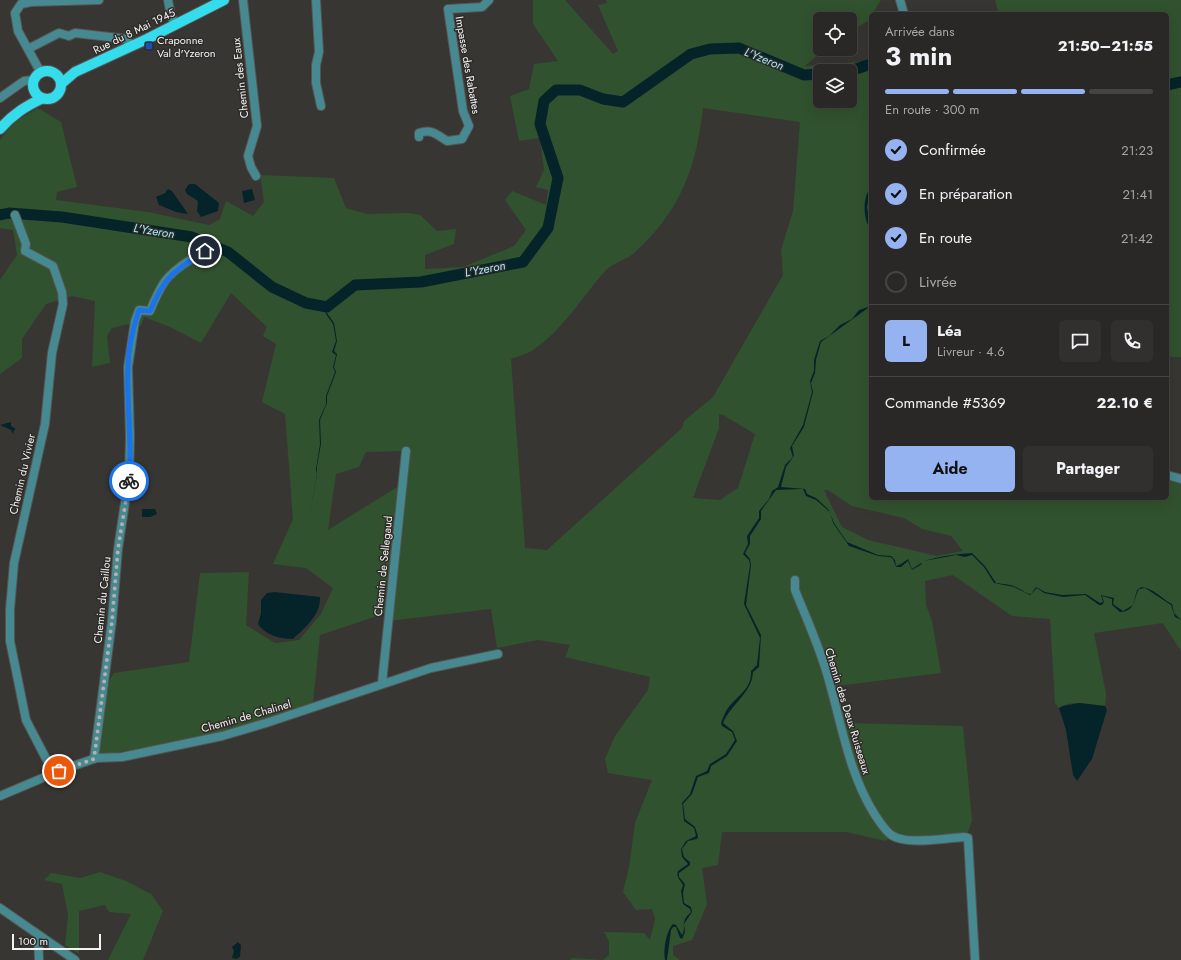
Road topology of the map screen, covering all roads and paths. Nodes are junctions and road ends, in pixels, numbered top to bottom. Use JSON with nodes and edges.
{"nodes":[{"id":1,"x":99,"y":0,"type":"edge"},
{"id":2,"x":168,"y":0,"type":"edge"},
{"id":3,"x":224,"y":0,"type":"edge"},
{"id":4,"x":243,"y":0,"type":"edge"},
{"id":5,"x":316,"y":0,"type":"edge"},
{"id":6,"x":489,"y":0,"type":"edge"},
{"id":7,"x":900,"y":0,"type":"edge"},
{"id":8,"x":903,"y":12,"type":"edge"},
{"id":9,"x":176,"y":25,"type":"junction"},
{"id":10,"x":130,"y":47,"type":"junction"},
{"id":11,"x":28,"y":49,"type":"junction"},
{"id":12,"x":75,"y":72,"type":"junction"},
{"id":13,"x":54,"y":73,"type":"junction"},
{"id":14,"x":36,"y":80,"type":"junction"},
{"id":15,"x":61,"y":84,"type":"junction"},
{"id":16,"x":0,"y":98,"type":"edge"},
{"id":17,"x":43,"y":98,"type":"junction"},
{"id":18,"x":25,"y":106,"type":"junction"},
{"id":19,"x":321,"y":106,"type":"dead end"},
{"id":20,"x":0,"y":129,"type":"edge"},
{"id":21,"x":419,"y":137,"type":"dead end"},
{"id":22,"x":256,"y":176,"type":"dead end"},
{"id":23,"x":15,"y":215,"type":"dead end"},
{"id":24,"x":214,"y":248,"type":"dead end"},
{"id":25,"x":406,"y":451,"type":"dead end"},
{"id":26,"x":1169,"y":475,"type":"edge"},
{"id":27,"x":1181,"y":478,"type":"edge"},
{"id":28,"x":795,"y":580,"type":"dead end"},
{"id":29,"x":498,"y":654,"type":"dead end"},
{"id":30,"x":382,"y":683,"type":"junction"},
{"id":31,"x":94,"y":759,"type":"junction"},
{"id":32,"x":54,"y":774,"type":"junction"},
{"id":33,"x":0,"y":796,"type":"edge"},
{"id":34,"x":0,"y":908,"type":"edge"},
{"id":35,"x":38,"y":935,"type":"junction"},
{"id":36,"x":39,"y":960,"type":"edge"},
{"id":37,"x":75,"y":960,"type":"edge"},
{"id":38,"x":975,"y":960,"type":"edge"}],
"edges":[{"from":1,"to":11,"type":"street"},
{"from":2,"to":9,"type":"street"},
{"from":3,"to":9,"type":"main road","name":"Rue du 8 Mai 1945"},
{"from":4,"to":22,"type":"street","name":"Chemin des Eaux"},
{"from":5,"to":19,"type":"street"},
{"from":6,"to":21,"type":"street","name":"Impasse des Rabattes"},
{"from":7,"to":8,"type":"street"},
{"from":9,"to":10,"type":"main road","name":"Rue du 8 Mai 1945"},
{"from":10,"to":11,"type":"street"},
{"from":10,"to":12,"type":"main road","name":"Rue du 8 Mai 1945"},
{"from":11,"to":14,"type":"street"},
{"from":12,"to":13,"type":"main road","name":"Rue du 8 Mai 1945"},
{"from":12,"to":15,"type":"main road","name":"Rue du 8 Mai 1945"},
{"from":13,"to":14,"type":"main road"},
{"from":13,"to":15,"type":"main road"},
{"from":14,"to":16,"type":"street"},
{"from":14,"to":17,"type":"main road"},
{"from":14,"to":18,"type":"main road"},
{"from":15,"to":17,"type":"main road"},
{"from":17,"to":18,"type":"main road"},
{"from":18,"to":20,"type":"main road"},
{"from":23,"to":32,"type":"street","name":"Chemin du Vivier"},
{"from":24,"to":31,"type":"street","name":"Chemin du Caillou"},
{"from":25,"to":30,"type":"street","name":"Chemin de Sellegaud"},
{"from":26,"to":27,"type":"street"},
{"from":28,"to":38,"type":"street","name":"Chemin des Deux Ruisseaux"},
{"from":29,"to":30,"type":"street","name":"Chemin de Chalinel"},
{"from":30,"to":31,"type":"street","name":"Chemin de Chalinel"},
{"from":31,"to":32,"type":"street","name":"Chemin de Chalinel"},
{"from":32,"to":33,"type":"street","name":"Chemin de Chalinel"},
{"from":34,"to":35,"type":"street"},
{"from":35,"to":36,"type":"street"},
{"from":35,"to":37,"type":"street"}]}
